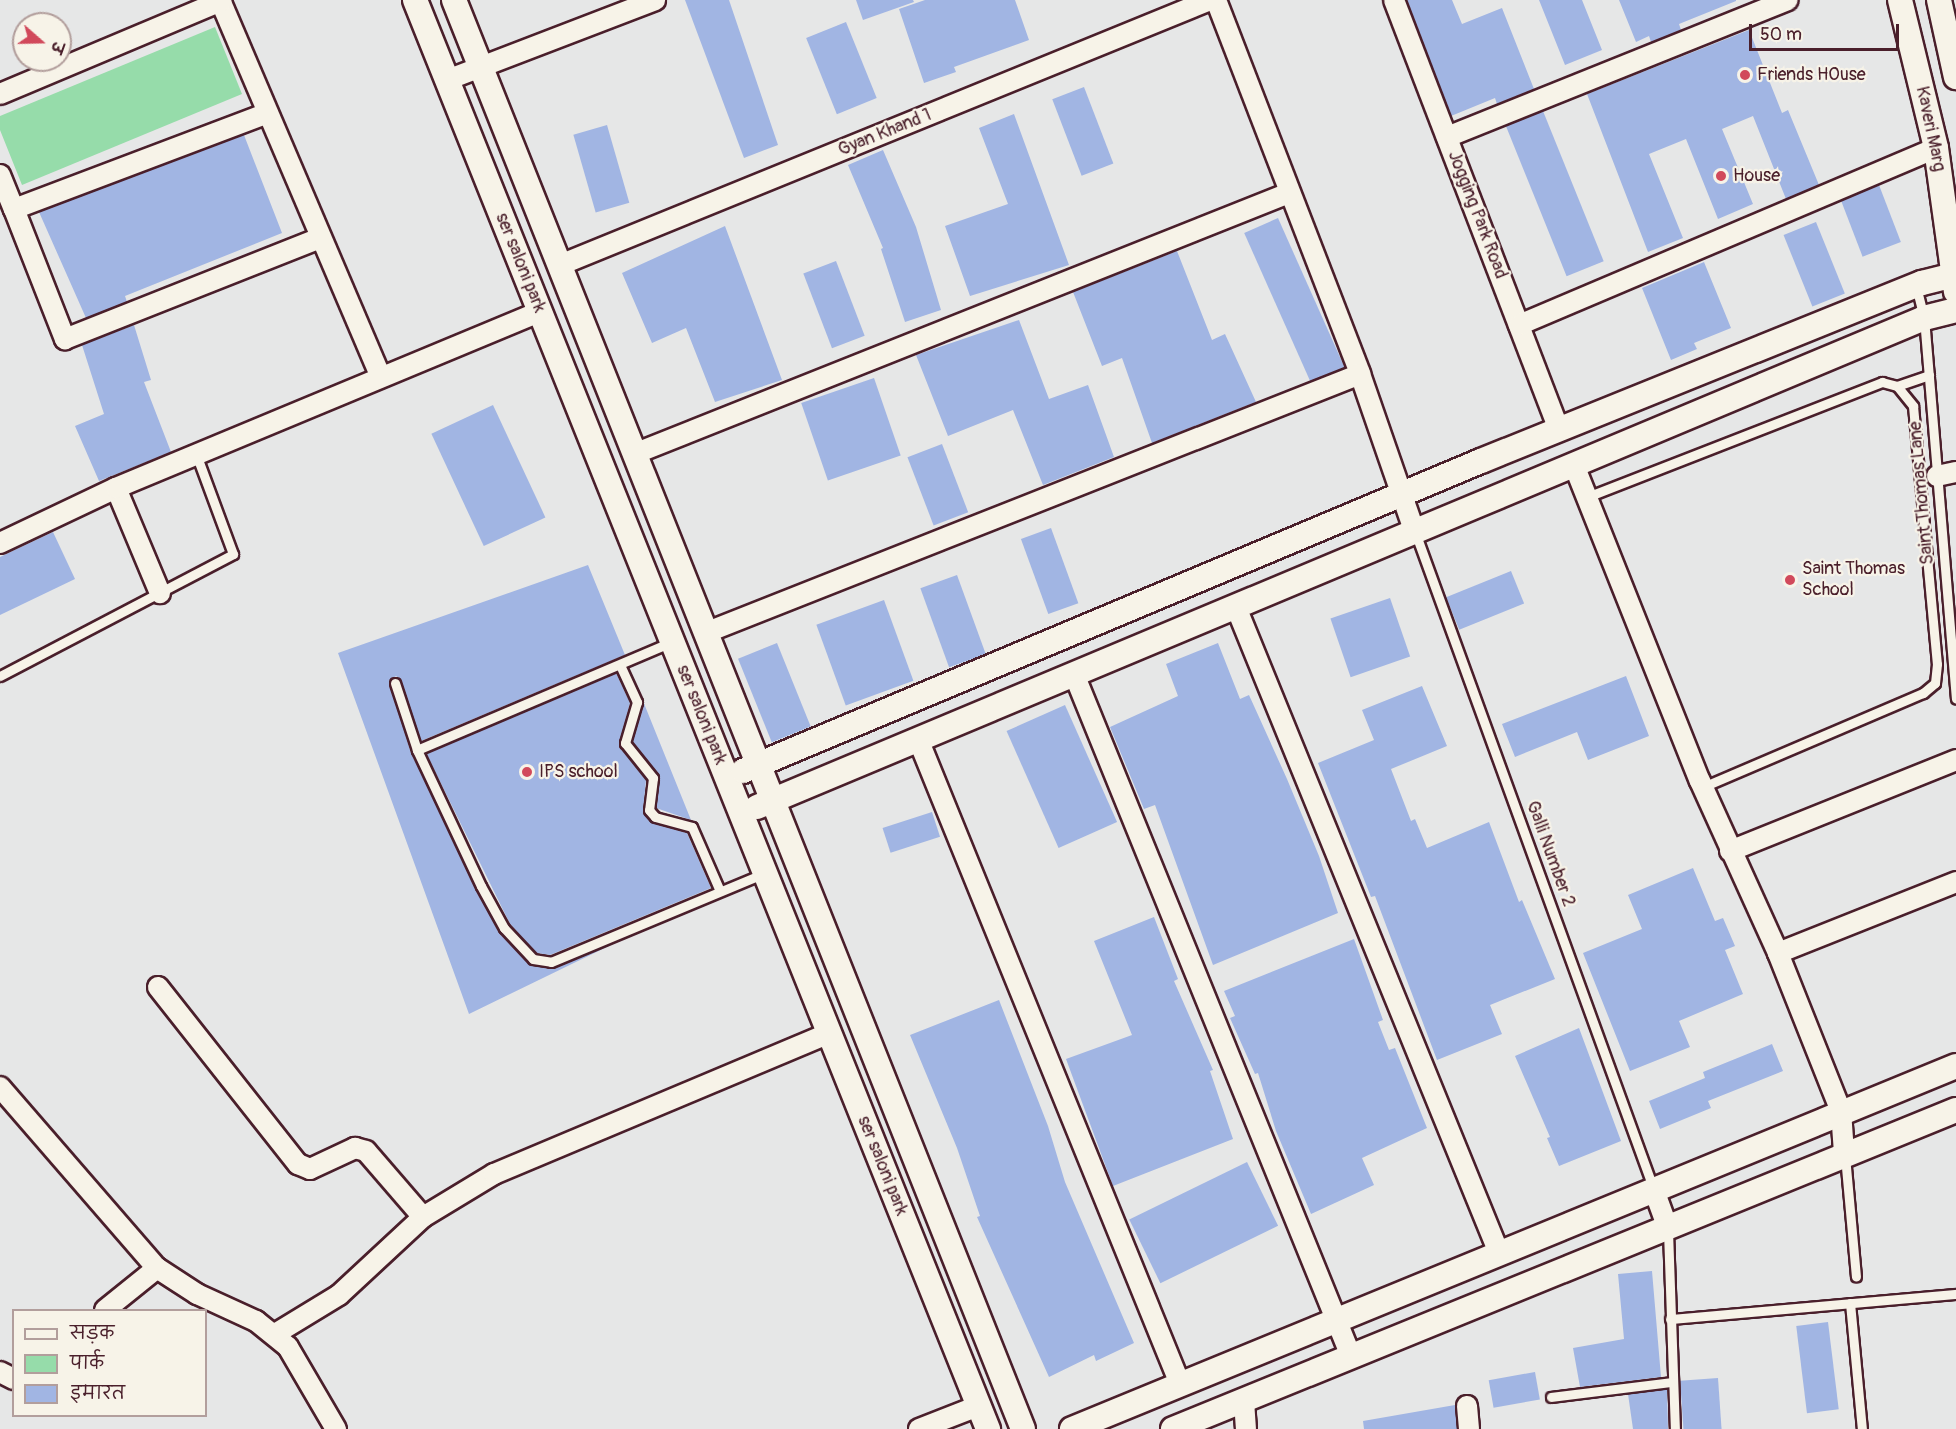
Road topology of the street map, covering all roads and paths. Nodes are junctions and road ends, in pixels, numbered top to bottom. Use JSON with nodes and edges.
{"nodes":[{"id":1,"x":220,"y":0,"type":"edge"},
{"id":2,"x":415,"y":0,"type":"edge"},
{"id":3,"x":454,"y":0,"type":"edge"},
{"id":4,"x":656,"y":0,"type":"edge"},
{"id":5,"x":1210,"y":0,"type":"edge"},
{"id":6,"x":1216,"y":0,"type":"edge"},
{"id":7,"x":1394,"y":0,"type":"edge"},
{"id":8,"x":1788,"y":0,"type":"edge"},
{"id":9,"x":1900,"y":0,"type":"edge"},
{"id":10,"x":1940,"y":0,"type":"edge"},
{"id":11,"x":481,"y":67,"type":"junction"},
{"id":12,"x":1956,"y":77,"type":"edge"},
{"id":13,"x":447,"y":80,"type":"junction"},
{"id":14,"x":0,"y":94,"type":"edge"},
{"id":15,"x":266,"y":114,"type":"junction"},
{"id":16,"x":1447,"y":137,"type":"junction"},
{"id":17,"x":1936,"y":148,"type":"junction"},
{"id":18,"x":0,"y":175,"type":"edge"},
{"id":19,"x":1289,"y":193,"type":"junction"},
{"id":20,"x":14,"y":209,"type":"junction"},
{"id":21,"x":320,"y":238,"type":"junction"},
{"id":22,"x":560,"y":265,"type":"junction"},
{"id":23,"x":1916,"y":285,"type":"junction"},
{"id":24,"x":1955,"y":285,"type":"edge"},
{"id":25,"x":1956,"y":310,"type":"edge"},
{"id":26,"x":539,"y":312,"type":"junction"},
{"id":27,"x":1924,"y":318,"type":"junction"},
{"id":28,"x":1519,"y":325,"type":"junction"},
{"id":29,"x":1360,"y":374,"type":"junction"},
{"id":30,"x":1929,"y":375,"type":"junction"},
{"id":31,"x":380,"y":376,"type":"junction"},
{"id":32,"x":1897,"y":386,"type":"junction"},
{"id":33,"x":1559,"y":429,"type":"junction"},
{"id":34,"x":196,"y":454,"type":"junction"},
{"id":35,"x":634,"y":454,"type":"junction"},
{"id":36,"x":1574,"y":465,"type":"junction"},
{"id":37,"x":1944,"y":477,"type":"edge"},
{"id":38,"x":1920,"y":487,"type":"junction"},
{"id":39,"x":116,"y":488,"type":"junction"},
{"id":40,"x":1404,"y":495,"type":"junction"},
{"id":41,"x":1587,"y":497,"type":"junction"},
{"id":42,"x":1414,"y":530,"type":"junction"},
{"id":43,"x":0,"y":543,"type":"edge"},
{"id":44,"x":160,"y":593,"type":"junction"},
{"id":45,"x":1236,"y":607,"type":"junction"},
{"id":46,"x":705,"y":633,"type":"junction"},
{"id":47,"x":672,"y":642,"type":"junction"},
{"id":48,"x":620,"y":665,"type":"junction"},
{"id":49,"x":1954,"y":669,"type":"junction"},
{"id":50,"x":1074,"y":674,"type":"junction"},
{"id":51,"x":1936,"y":674,"type":"junction"},
{"id":52,"x":0,"y":676,"type":"edge"},
{"id":53,"x":395,"y":683,"type":"dead end"},
{"id":54,"x":1956,"y":699,"type":"edge"},
{"id":55,"x":918,"y":739,"type":"junction"},
{"id":56,"x":417,"y":750,"type":"junction"},
{"id":57,"x":1956,"y":760,"type":"edge"},
{"id":58,"x":758,"y":765,"type":"junction"},
{"id":59,"x":726,"y":778,"type":"junction"},
{"id":60,"x":1703,"y":787,"type":"junction"},
{"id":61,"x":772,"y":800,"type":"junction"},
{"id":62,"x":741,"y":813,"type":"junction"},
{"id":63,"x":1730,"y":851,"type":"junction"},
{"id":64,"x":765,"y":873,"type":"junction"},
{"id":65,"x":1956,"y":882,"type":"edge"},
{"id":66,"x":720,"y":891,"type":"junction"},
{"id":67,"x":1778,"y":953,"type":"junction"},
{"id":68,"x":158,"y":987,"type":"dead end"},
{"id":69,"x":829,"y":1033,"type":"junction"},
{"id":70,"x":1956,"y":1066,"type":"edge"},
{"id":71,"x":0,"y":1087,"type":"edge"},
{"id":72,"x":1956,"y":1110,"type":"edge"},
{"id":73,"x":1841,"y":1111,"type":"junction"},
{"id":74,"x":1844,"y":1153,"type":"junction"},
{"id":75,"x":1654,"y":1190,"type":"junction"},
{"id":76,"x":423,"y":1217,"type":"junction"},
{"id":77,"x":1667,"y":1226,"type":"junction"},
{"id":78,"x":1499,"y":1254,"type":"junction"},
{"id":79,"x":157,"y":1268,"type":"junction"},
{"id":80,"x":1856,"y":1276,"type":"dead end"},
{"id":81,"x":1956,"y":1294,"type":"edge"},
{"id":82,"x":1850,"y":1303,"type":"junction"},
{"id":83,"x":206,"y":1306,"type":"edge"},
{"id":84,"x":107,"y":1309,"type":"edge"},
{"id":85,"x":1670,"y":1319,"type":"junction"},
{"id":86,"x":1337,"y":1320,"type":"junction"},
{"id":87,"x":275,"y":1334,"type":"junction"},
{"id":88,"x":1351,"y":1356,"type":"junction"},
{"id":89,"x":1672,"y":1382,"type":"junction"},
{"id":90,"x":1180,"y":1384,"type":"junction"},
{"id":91,"x":1551,"y":1397,"type":"dead end"},
{"id":92,"x":1244,"y":1401,"type":"junction"},
{"id":93,"x":978,"y":1406,"type":"junction"},
{"id":94,"x":1467,"y":1406,"type":"dead end"},
{"id":95,"x":336,"y":1429,"type":"edge"},
{"id":96,"x":919,"y":1429,"type":"edge"},
{"id":97,"x":988,"y":1429,"type":"edge"},
{"id":98,"x":1023,"y":1429,"type":"edge"},
{"id":99,"x":1072,"y":1429,"type":"edge"},
{"id":100,"x":1173,"y":1429,"type":"edge"},
{"id":101,"x":1246,"y":1429,"type":"edge"},
{"id":102,"x":1469,"y":1429,"type":"edge"},
{"id":103,"x":1675,"y":1429,"type":"edge"},
{"id":104,"x":1862,"y":1429,"type":"edge"}],
"edges":[{"from":1,"to":14,"type":"street"},
{"from":1,"to":15,"type":"street"},
{"from":2,"to":13,"type":"street","name":"ser saloni park"},
{"from":3,"to":11,"type":"street"},
{"from":4,"to":11,"type":"street"},
{"from":5,"to":22,"type":"street","name":"Gyan Khand 1"},
{"from":6,"to":19,"type":"street"},
{"from":7,"to":16,"type":"street","name":"Jogging Park Road"},
{"from":8,"to":16,"type":"street"},
{"from":9,"to":17,"type":"street","name":"Kaveri Marg"},
{"from":10,"to":12,"type":"street","name":"Kaveri Marg"},
{"from":11,"to":13,"type":"street"},
{"from":11,"to":22,"type":"street"},
{"from":13,"to":26,"type":"street","name":"ser saloni park"},
{"from":15,"to":20,"type":"street"},
{"from":15,"to":21,"type":"street"},
{"from":16,"to":28,"type":"street","name":"Jogging Park Road"},
{"from":17,"to":24,"type":"street","name":"Kaveri Marg"},
{"from":17,"to":28,"type":"street"},
{"from":18,"to":20,"type":"street"},
{"from":19,"to":29,"type":"street"},
{"from":19,"to":35,"type":"street"},
{"from":20,"to":21,"type":"street"},
{"from":21,"to":31,"type":"street"},
{"from":22,"to":35,"type":"street"},
{"from":23,"to":24,"type":"street"},
{"from":23,"to":27,"type":"lane","name":"Saint Thomas Lane"},
{"from":23,"to":33,"type":"street"},
{"from":25,"to":27,"type":"street"},
{"from":26,"to":31,"type":"street"},
{"from":26,"to":47,"type":"street","name":"ser saloni park"},
{"from":27,"to":30,"type":"lane","name":"Saint Thomas Lane"},
{"from":27,"to":36,"type":"street"},
{"from":28,"to":33,"type":"street","name":"Jogging Park Road"},
{"from":29,"to":40,"type":"street"},
{"from":29,"to":46,"type":"street"},
{"from":30,"to":32,"type":"lane"},
{"from":30,"to":37,"type":"lane","name":"Saint Thomas Lane"},
{"from":31,"to":34,"type":"street"},
{"from":32,"to":38,"type":"lane"},
{"from":32,"to":41,"type":"lane"},
{"from":33,"to":40,"type":"street"},
{"from":34,"to":39,"type":"street"},
{"from":34,"to":44,"type":"lane"},
{"from":35,"to":46,"type":"street"},
{"from":36,"to":41,"type":"street"},
{"from":36,"to":42,"type":"street"},
{"from":37,"to":38,"type":"lane"},
{"from":37,"to":49,"type":"lane","name":"Saint Thomas Lane"},
{"from":38,"to":51,"type":"lane"},
{"from":39,"to":43,"type":"street"},
{"from":39,"to":44,"type":"street"},
{"from":40,"to":42,"type":"street"},
{"from":40,"to":58,"type":"street"},
{"from":41,"to":60,"type":"street"},
{"from":42,"to":45,"type":"street"},
{"from":42,"to":75,"type":"lane","name":"Galli Number 2"},
{"from":44,"to":52,"type":"lane"},
{"from":45,"to":50,"type":"street"},
{"from":45,"to":78,"type":"street"},
{"from":46,"to":58,"type":"street"},
{"from":47,"to":48,"type":"lane"},
{"from":47,"to":59,"type":"street","name":"ser saloni park"},
{"from":48,"to":56,"type":"lane"},
{"from":48,"to":66,"type":"lane"},
{"from":49,"to":51,"type":"lane"},
{"from":49,"to":54,"type":"lane","name":"Saint Thomas Lane"},
{"from":50,"to":55,"type":"street"},
{"from":50,"to":86,"type":"street"},
{"from":51,"to":60,"type":"lane"},
{"from":53,"to":56,"type":"lane"},
{"from":55,"to":61,"type":"street"},
{"from":55,"to":90,"type":"street"},
{"from":56,"to":66,"type":"lane"},
{"from":57,"to":63,"type":"street"},
{"from":58,"to":59,"type":"street"},
{"from":58,"to":61,"type":"street"},
{"from":59,"to":62,"type":"street","name":"ser saloni park"},
{"from":60,"to":63,"type":"street"},
{"from":61,"to":62,"type":"street"},
{"from":61,"to":98,"type":"street"},
{"from":62,"to":64,"type":"street","name":"ser saloni park"},
{"from":63,"to":67,"type":"street"},
{"from":64,"to":66,"type":"lane"},
{"from":64,"to":69,"type":"street","name":"ser saloni park"},
{"from":65,"to":67,"type":"street"},
{"from":67,"to":73,"type":"street"},
{"from":68,"to":76,"type":"street"},
{"from":69,"to":76,"type":"street"},
{"from":69,"to":93,"type":"street","name":"ser saloni park"},
{"from":70,"to":73,"type":"street"},
{"from":71,"to":79,"type":"street"},
{"from":72,"to":74,"type":"street"},
{"from":73,"to":74,"type":"street"},
{"from":73,"to":75,"type":"street"},
{"from":74,"to":77,"type":"street"},
{"from":74,"to":80,"type":"lane"},
{"from":75,"to":77,"type":"street"},
{"from":75,"to":78,"type":"street"},
{"from":76,"to":87,"type":"street"},
{"from":77,"to":85,"type":"lane"},
{"from":77,"to":88,"type":"street"},
{"from":78,"to":86,"type":"street"},
{"from":79,"to":83,"type":"street"},
{"from":79,"to":84,"type":"street"},
{"from":81,"to":82,"type":"lane"},
{"from":82,"to":85,"type":"lane"},
{"from":82,"to":104,"type":"lane"},
{"from":83,"to":87,"type":"street"},
{"from":85,"to":89,"type":"lane"},
{"from":86,"to":88,"type":"street"},
{"from":86,"to":90,"type":"street"},
{"from":87,"to":95,"type":"street"},
{"from":88,"to":92,"type":"street"},
{"from":89,"to":91,"type":"lane"},
{"from":89,"to":103,"type":"lane"},
{"from":90,"to":99,"type":"street"},
{"from":92,"to":100,"type":"street"},
{"from":92,"to":101,"type":"street"},
{"from":93,"to":96,"type":"street"},
{"from":93,"to":97,"type":"street","name":"ser saloni park"},
{"from":94,"to":102,"type":"street"}]}
